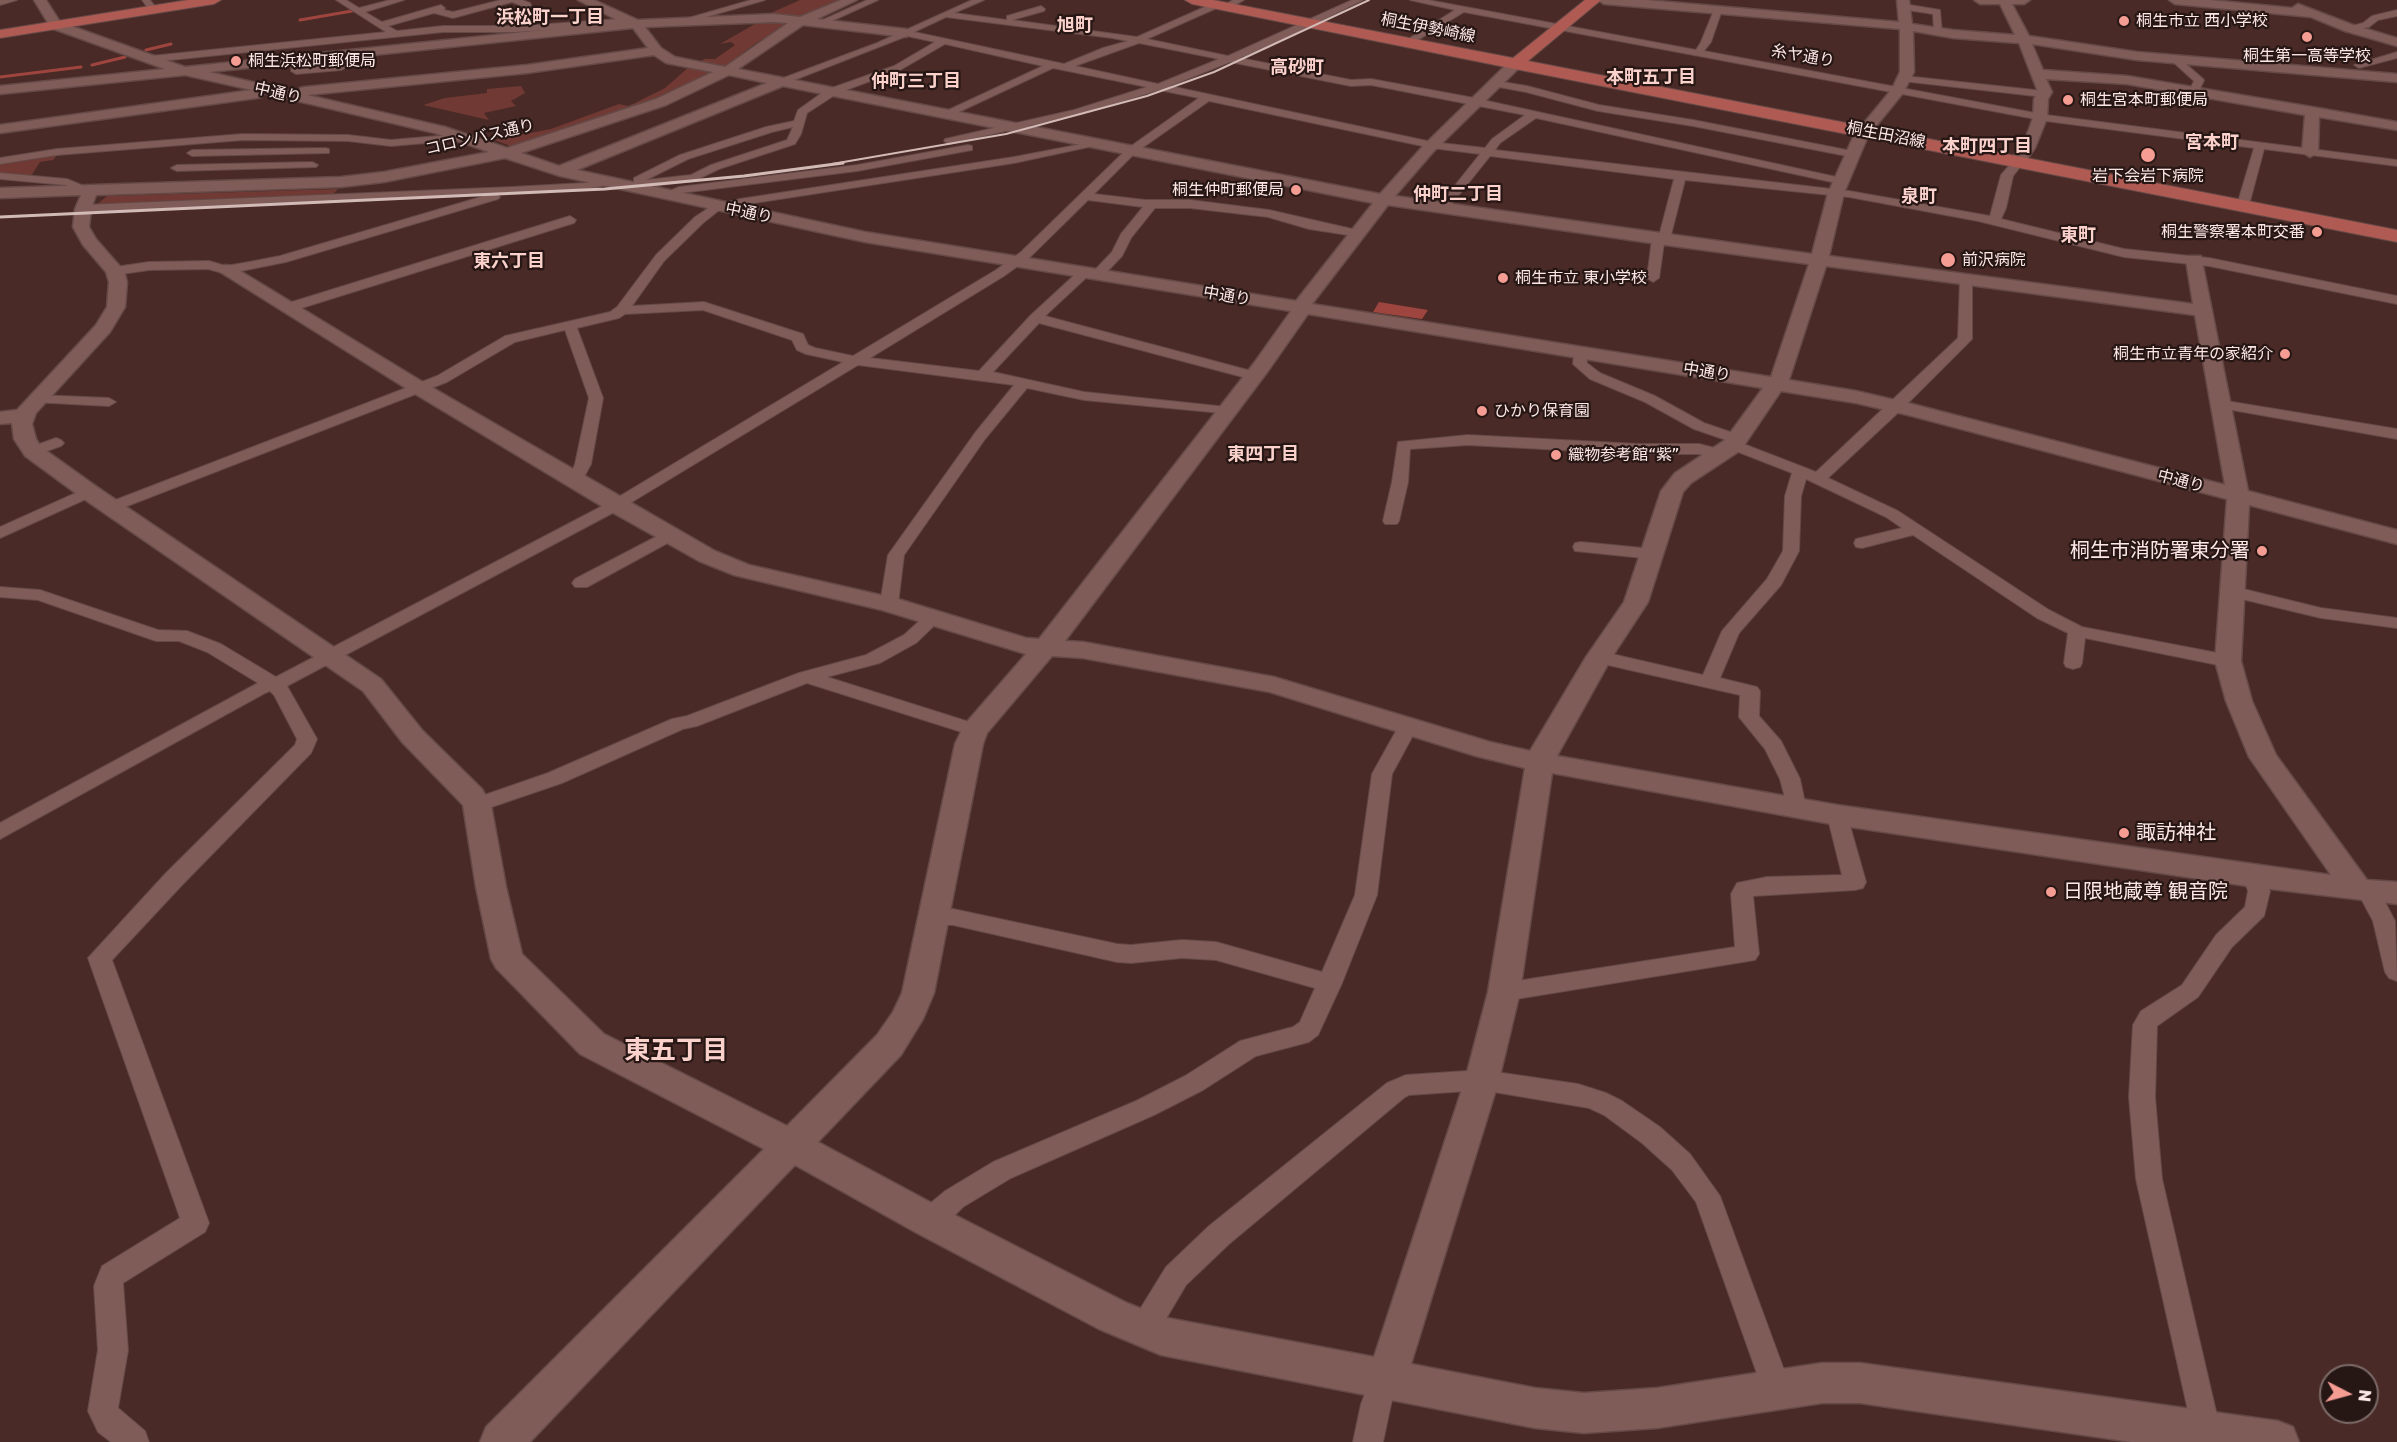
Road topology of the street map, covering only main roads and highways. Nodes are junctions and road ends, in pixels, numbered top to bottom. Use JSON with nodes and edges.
{"nodes":[{"id":1,"x":214,"y":0,"type":"edge"},
{"id":2,"x":1192,"y":0,"type":"edge"},
{"id":3,"x":1594,"y":0,"type":"edge"},
{"id":4,"x":149,"y":5,"type":"edge"},
{"id":5,"x":0,"y":34,"type":"edge"},
{"id":6,"x":1515,"y":64,"type":"junction"},
{"id":7,"x":2397,"y":236,"type":"edge"}],
"edges":[{"from":1,"to":4,"type":"main road"},
{"from":2,"to":6,"type":"main road","name":"桐生伊勢崎線"},
{"from":3,"to":6,"type":"main road"},
{"from":4,"to":5,"type":"main road"},
{"from":6,"to":7,"type":"main road","name":"桐生田沼線"}]}
